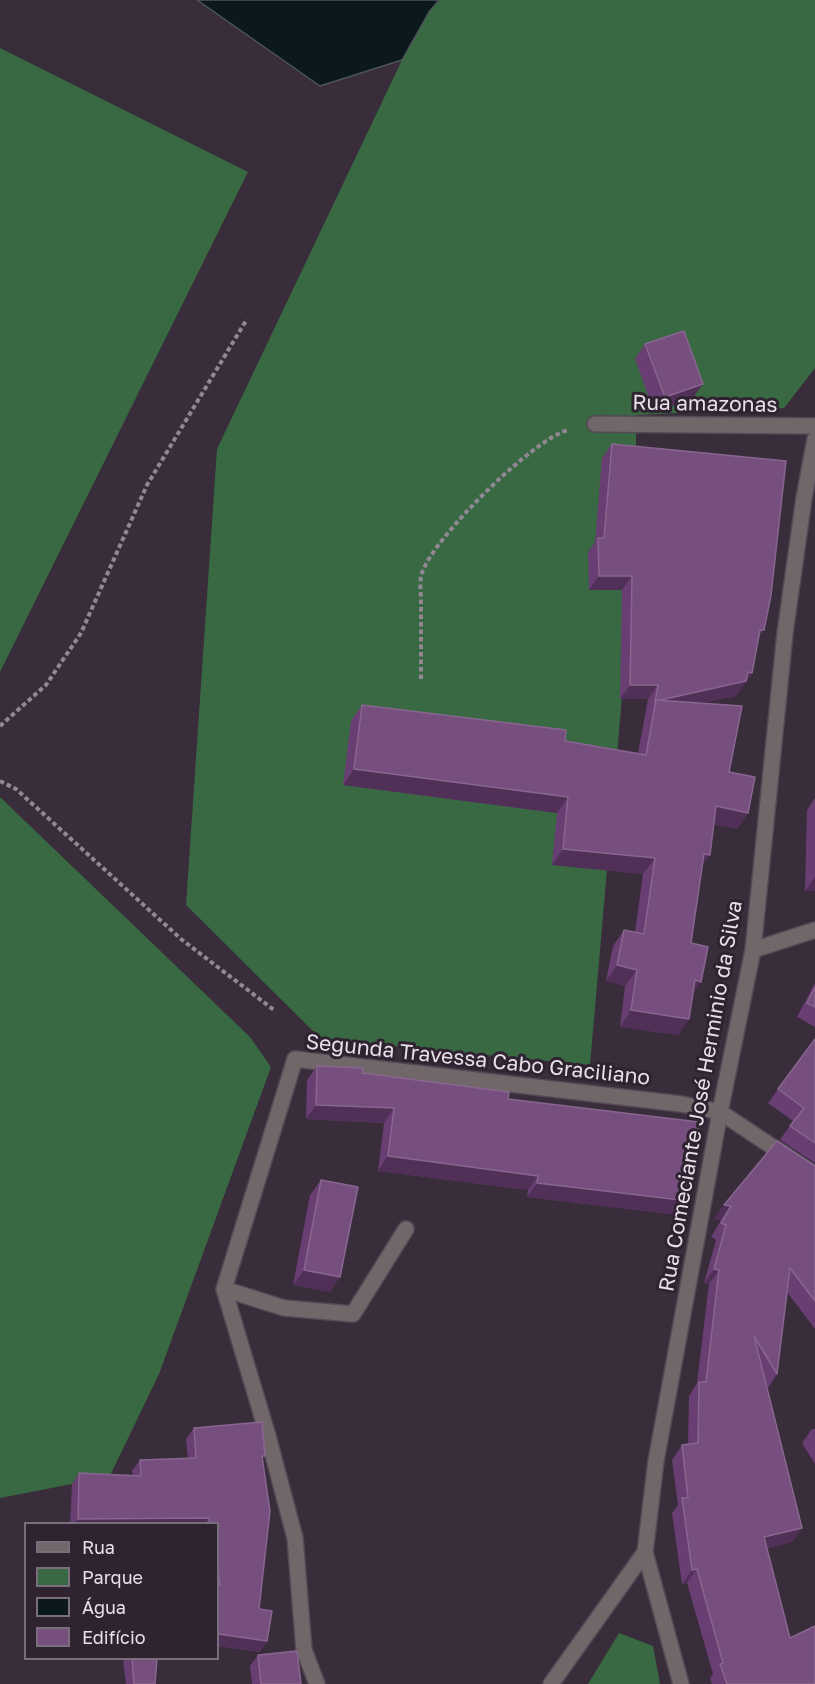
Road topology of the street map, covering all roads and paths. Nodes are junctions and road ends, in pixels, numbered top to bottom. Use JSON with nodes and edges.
{"nodes":[{"id":1,"x":247,"y":319,"type":"dead end"},
{"id":2,"x":595,"y":424,"type":"joint"},
{"id":3,"x":815,"y":426,"type":"edge"},
{"id":4,"x":815,"y":439,"type":"edge"},
{"id":5,"x":421,"y":679,"type":"dead end"},
{"id":6,"x":0,"y":726,"type":"edge"},
{"id":7,"x":0,"y":782,"type":"edge"},
{"id":8,"x":815,"y":930,"type":"edge"},
{"id":9,"x":753,"y":950,"type":"junction"},
{"id":10,"x":274,"y":1010,"type":"dead end"},
{"id":11,"x":720,"y":1112,"type":"junction"},
{"id":12,"x":815,"y":1175,"type":"edge"},
{"id":13,"x":406,"y":1229,"type":"dead end"},
{"id":14,"x":224,"y":1289,"type":"junction"},
{"id":15,"x":645,"y":1552,"type":"junction"},
{"id":16,"x":317,"y":1684,"type":"edge"},
{"id":17,"x":551,"y":1684,"type":"edge"},
{"id":18,"x":681,"y":1684,"type":"edge"}],
"edges":[{"from":1,"to":6,"type":"path"},
{"from":2,"to":3,"type":"street","name":"Rua amazonas"},
{"from":2,"to":5,"type":"path"},
{"from":4,"to":9,"type":"street","name":"Rua Comeciante José Herminio da Silva"},
{"from":7,"to":10,"type":"path"},
{"from":8,"to":9,"type":"street"},
{"from":9,"to":11,"type":"street","name":"Rua Comeciante José Herminio da Silva"},
{"from":11,"to":12,"type":"street","name":"Segunda Travessa Cabo Graciliano"},
{"from":11,"to":14,"type":"street","name":"Segunda Travessa Cabo Graciliano"},
{"from":11,"to":15,"type":"street","name":"Rua Comeciante José Herminio da Silva"},
{"from":13,"to":14,"type":"street"},
{"from":14,"to":16,"type":"street"},
{"from":15,"to":17,"type":"street"},
{"from":15,"to":18,"type":"street","name":"Rua Comeciante José Herminio da Silva"}]}
